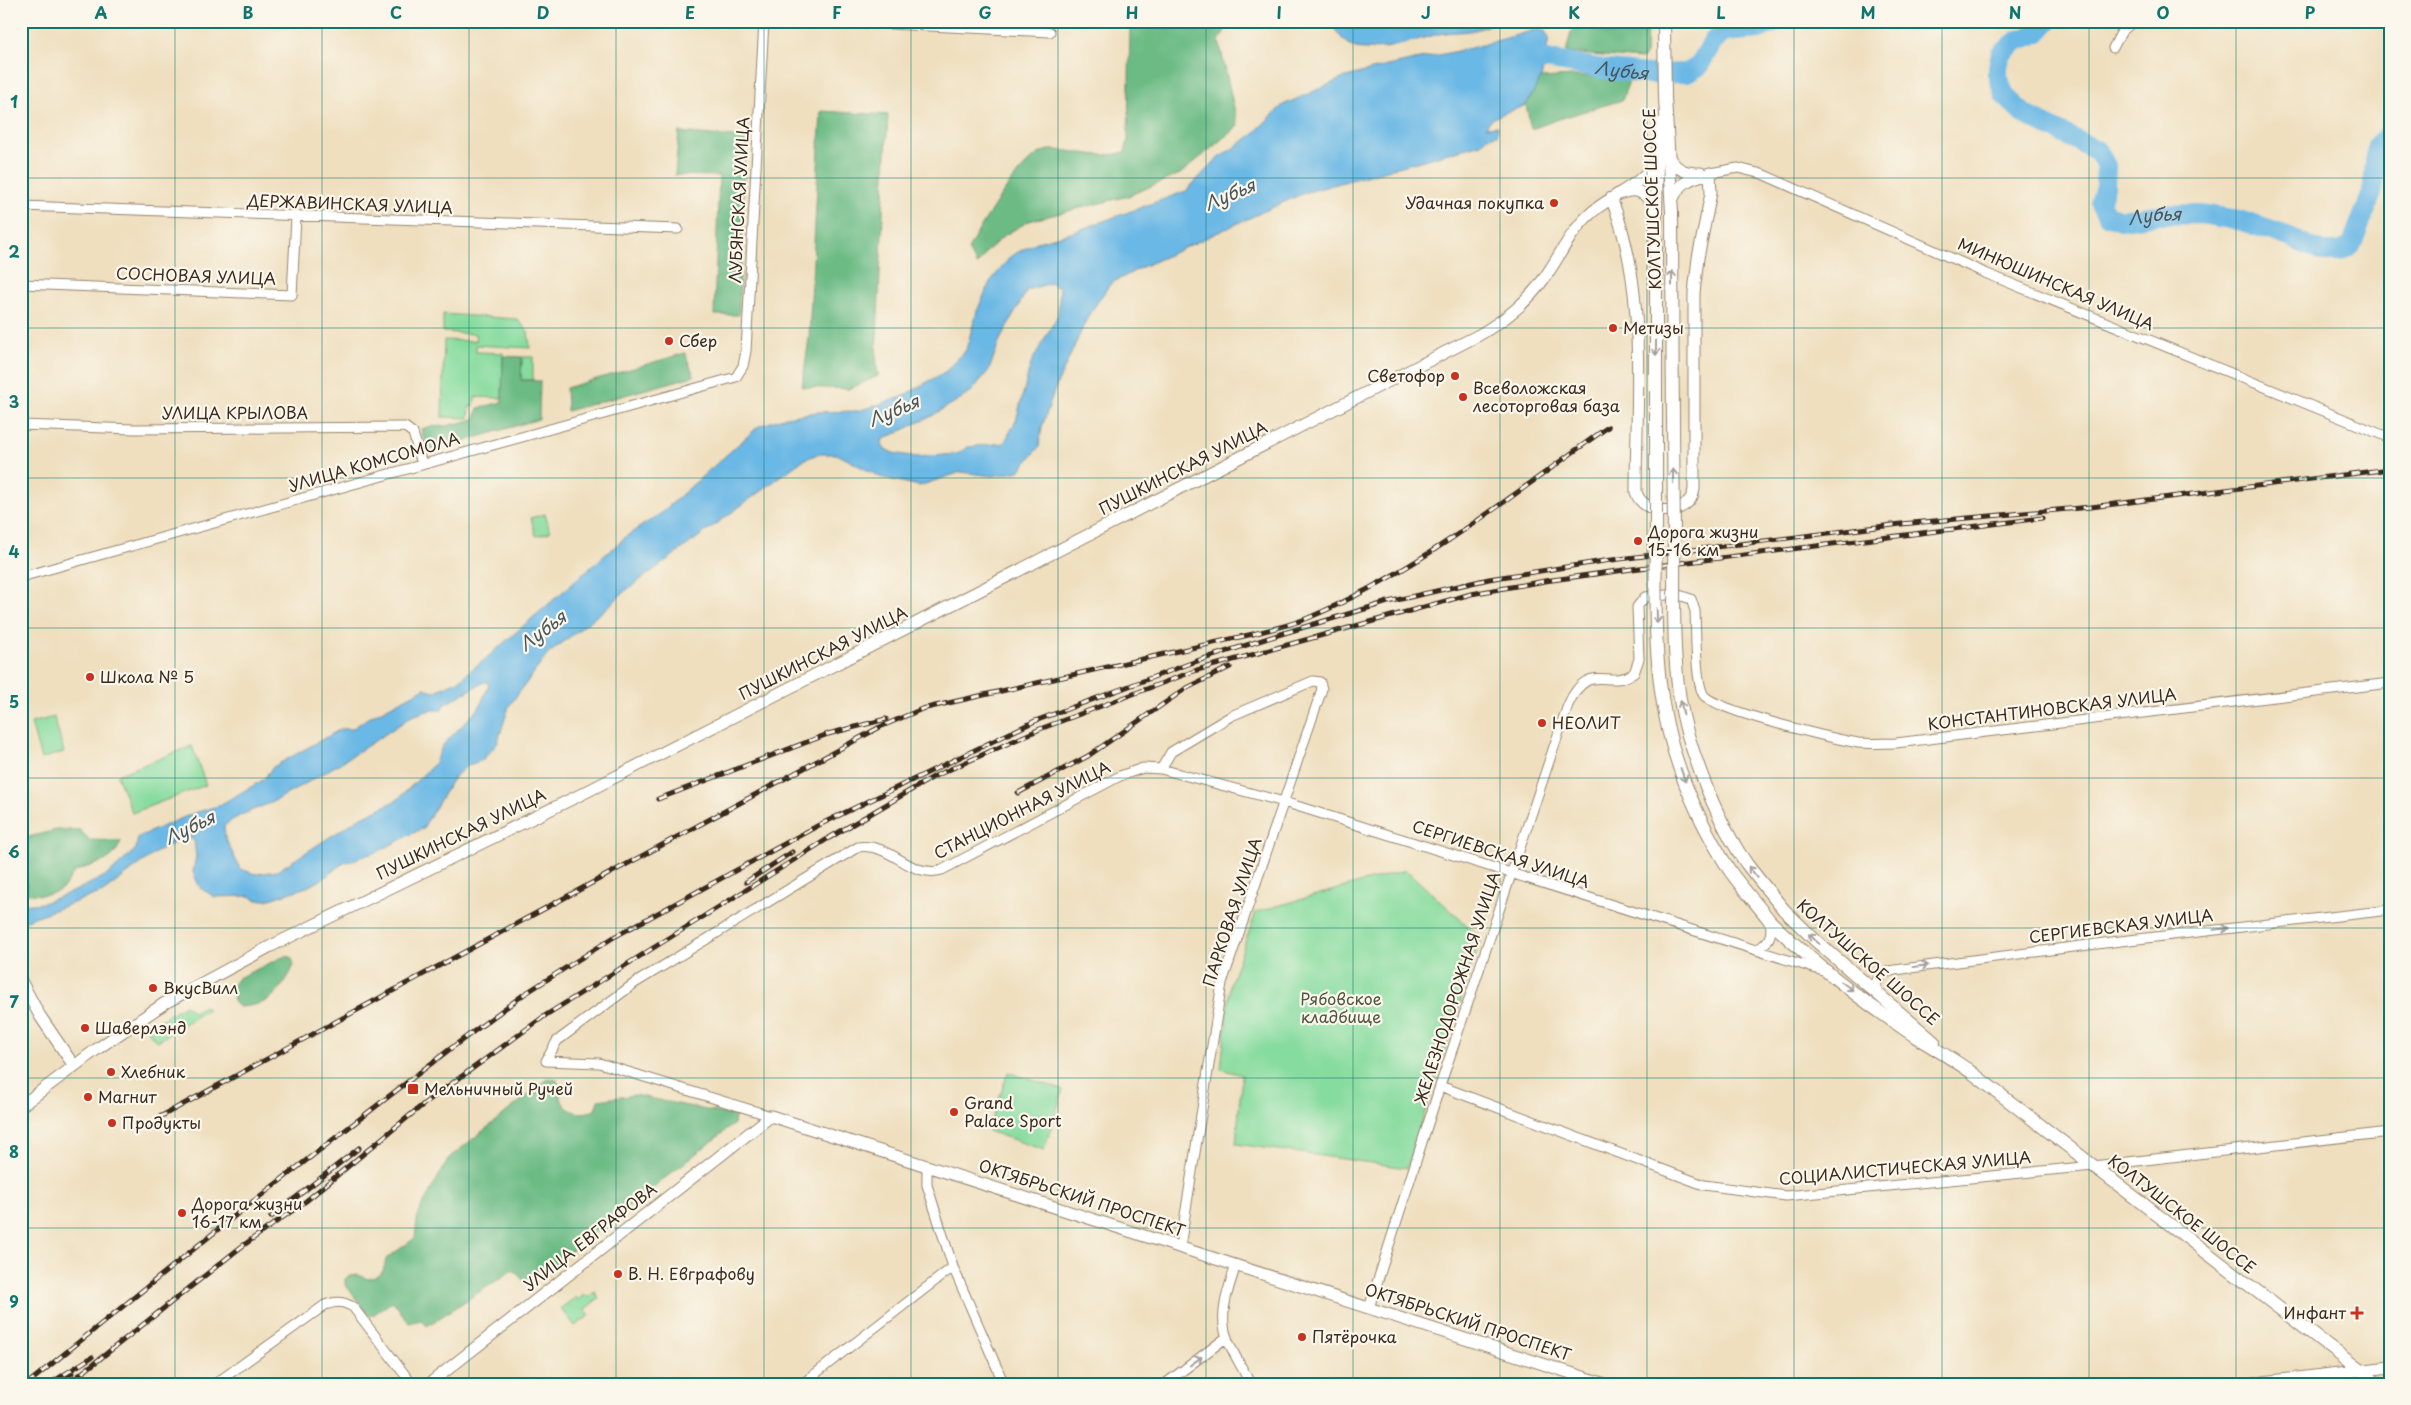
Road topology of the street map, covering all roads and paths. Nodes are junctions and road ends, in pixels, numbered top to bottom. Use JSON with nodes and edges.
{"nodes":[{"id":1,"x":764,"y":21,"type":"edge"},
{"id":2,"x":828,"y":21,"type":"edge"},
{"id":3,"x":1664,"y":21,"type":"edge"},
{"id":4,"x":2134,"y":21,"type":"edge"},
{"id":5,"x":1050,"y":32,"type":"dead end"},
{"id":6,"x":2113,"y":48,"type":"dead end"},
{"id":7,"x":1664,"y":159,"type":"junction"},
{"id":8,"x":1710,"y":173,"type":"junction"},
{"id":9,"x":1611,"y":198,"type":"junction"},
{"id":10,"x":21,"y":206,"type":"edge"},
{"id":11,"x":1672,"y":206,"type":"junction"},
{"id":12,"x":1656,"y":212,"type":"junction"},
{"id":13,"x":296,"y":217,"type":"junction"},
{"id":14,"x":678,"y":229,"type":"dead end"},
{"id":15,"x":21,"y":284,"type":"edge"},
{"id":16,"x":736,"y":377,"type":"joint"},
{"id":17,"x":21,"y":425,"type":"edge"},
{"id":18,"x":2390,"y":438,"type":"edge"},
{"id":19,"x":422,"y":464,"type":"junction"},
{"id":20,"x":21,"y":577,"type":"edge"},
{"id":21,"x":2390,"y":683,"type":"edge"},
{"id":22,"x":1721,"y":706,"type":"joint"},
{"id":23,"x":1161,"y":769,"type":"junction"},
{"id":24,"x":1284,"y":802,"type":"junction"},
{"id":25,"x":1511,"y":872,"type":"junction"},
{"id":26,"x":2390,"y":910,"type":"edge"},
{"id":27,"x":1770,"y":921,"type":"junction"},
{"id":28,"x":1756,"y":950,"type":"junction"},
{"id":29,"x":1830,"y":973,"type":"junction"},
{"id":30,"x":21,"y":980,"type":"edge"},
{"id":31,"x":1881,"y":996,"type":"junction"},
{"id":32,"x":1943,"y":1051,"type":"junction"},
{"id":33,"x":546,"y":1061,"type":"joint"},
{"id":34,"x":74,"y":1066,"type":"junction"},
{"id":35,"x":1440,"y":1086,"type":"junction"},
{"id":36,"x":21,"y":1106,"type":"edge"},
{"id":37,"x":771,"y":1116,"type":"junction"},
{"id":38,"x":2390,"y":1132,"type":"edge"},
{"id":39,"x":927,"y":1166,"type":"junction"},
{"id":40,"x":2093,"y":1166,"type":"junction"},
{"id":41,"x":1180,"y":1247,"type":"junction"},
{"id":42,"x":1236,"y":1265,"type":"junction"},
{"id":43,"x":952,"y":1267,"type":"junction"},
{"id":44,"x":1369,"y":1308,"type":"junction"},
{"id":45,"x":1226,"y":1337,"type":"junction"},
{"id":46,"x":2390,"y":1367,"type":"edge"},
{"id":47,"x":2360,"y":1370,"type":"junction"},
{"id":48,"x":215,"y":1384,"type":"edge"},
{"id":49,"x":412,"y":1384,"type":"edge"},
{"id":50,"x":429,"y":1384,"type":"edge"},
{"id":51,"x":802,"y":1384,"type":"edge"},
{"id":52,"x":1004,"y":1384,"type":"edge"},
{"id":53,"x":1165,"y":1384,"type":"edge"},
{"id":54,"x":1250,"y":1384,"type":"edge"},
{"id":55,"x":1605,"y":1384,"type":"edge"},
{"id":56,"x":2246,"y":1384,"type":"edge"},
{"id":57,"x":2378,"y":1384,"type":"edge"}],
"edges":[{"from":1,"to":16,"type":"street","name":"ЛУБЯНСКАЯ УЛИЦА"},
{"from":2,"to":5,"type":"street"},
{"from":3,"to":7,"type":"main road","name":"КОЛТУШСКОЕ ШОССЕ"},
{"from":4,"to":6,"type":"street"},
{"from":7,"to":8,"type":"street","name":"МИНЮШИНСКАЯ УЛИЦА"},
{"from":7,"to":9,"type":"street","name":"ПУШКИНСКАЯ УЛИЦА"},
{"from":7,"to":11,"type":"main road","name":"КОЛТУШСКОЕ ШОССЕ"},
{"from":7,"to":12,"type":"main road","name":"КОЛТУШСКОЕ ШОССЕ"},
{"from":8,"to":9,"type":"street"},
{"from":8,"to":11,"type":"street","name":"МИНЮШИНСКАЯ УЛИЦА"},
{"from":8,"to":18,"type":"street","name":"МИНЮШИНСКАЯ УЛИЦА"},
{"from":9,"to":12,"type":"street","name":"ПУШКИНСКАЯ УЛИЦА"},
{"from":9,"to":34,"type":"street","name":"ПУШКИНСКАЯ УЛИЦА"},
{"from":10,"to":13,"type":"street","name":"ДЕРЖАВИНСКАЯ УЛИЦА"},
{"from":31,"to":11,"type":"main road","name":"КОЛТУШСКОЕ ШОССЕ","one_way":true,"bridge":true},
{"from":12,"to":27,"type":"main road","name":"КОЛТУШСКОЕ ШОССЕ","one_way":true,"bridge":true},
{"from":13,"to":14,"type":"street","name":"ДЕРЖАВИНСКАЯ УЛИЦА"},
{"from":13,"to":15,"type":"street","name":"СОСНОВАЯ УЛИЦА"},
{"from":16,"to":19,"type":"street","name":"УЛИЦА КОМСОМОЛА"},
{"from":17,"to":19,"type":"street","name":"УЛИЦА КРЫЛОВА"},
{"from":19,"to":20,"type":"street","name":"УЛИЦА КОМСОМОЛА"},
{"from":21,"to":22,"type":"street","name":"КОНСТАНТИНОВСКАЯ УЛИЦА"},
{"from":22,"to":25,"type":"street","name":"ЖЕЛЕЗНОДОРОЖНАЯ УЛИЦА"},
{"from":23,"to":24,"type":"street","name":"СЕРГИЕВСКАЯ УЛИЦА"},
{"from":23,"to":24,"type":"street","name":"ПАРКОВАЯ УЛИЦА"},
{"from":23,"to":33,"type":"street","name":"СТАНЦИОННАЯ УЛИЦА"},
{"from":24,"to":25,"type":"street","name":"СЕРГИЕВСКАЯ УЛИЦА"},
{"from":24,"to":41,"type":"street","name":"ПАРКОВАЯ УЛИЦА"},
{"from":25,"to":28,"type":"street","name":"СЕРГИЕВСКАЯ УЛИЦА"},
{"from":25,"to":35,"type":"street","name":"ЖЕЛЕЗНОДОРОЖНАЯ УЛИЦА"},
{"from":31,"to":26,"type":"street","name":"СЕРГИЕВСКАЯ УЛИЦА","one_way":true},
{"from":27,"to":28,"type":"street"},
{"from":27,"to":29,"type":"main road","name":"КОЛТУШСКОЕ ШОССЕ"},
{"from":28,"to":29,"type":"street","name":"СЕРГИЕВСКАЯ УЛИЦА"},
{"from":29,"to":32,"type":"main road","name":"КОЛТУШСКОЕ ШОССЕ","one_way":true},
{"from":30,"to":34,"type":"street"},
{"from":31,"to":32,"type":"main road","name":"КОЛТУШСКОЕ ШОССЕ"},
{"from":32,"to":40,"type":"main road","name":"КОЛТУШСКОЕ ШОССЕ"},
{"from":33,"to":37,"type":"street","name":"ОКТЯБРЬСКИЙ ПРОСПЕКТ"},
{"from":34,"to":36,"type":"street","name":"ПУШКИНСКАЯ УЛИЦА"},
{"from":35,"to":40,"type":"street","name":"СОЦИАЛИСТИЧЕСКАЯ УЛИЦА"},
{"from":35,"to":44,"type":"street","name":"ЖЕЛЕЗНОДОРОЖНАЯ УЛИЦА"},
{"from":37,"to":39,"type":"street","name":"ОКТЯБРЬСКИЙ ПРОСПЕКТ"},
{"from":37,"to":50,"type":"street","name":"УЛИЦА ЕВГРАФОВА"},
{"from":38,"to":40,"type":"street","name":"СОЦИАЛИСТИЧЕСКАЯ УЛИЦА"},
{"from":39,"to":41,"type":"street","name":"ОКТЯБРЬСКИЙ ПРОСПЕКТ"},
{"from":39,"to":43,"type":"street"},
{"from":40,"to":47,"type":"main road","name":"КОЛТУШСКОЕ ШОССЕ"},
{"from":41,"to":42,"type":"street","name":"ОКТЯБРЬСКИЙ ПРОСПЕКТ"},
{"from":42,"to":44,"type":"street","name":"ОКТЯБРЬСКИЙ ПРОСПЕКТ"},
{"from":42,"to":45,"type":"street"},
{"from":43,"to":51,"type":"street"},
{"from":43,"to":52,"type":"street"},
{"from":44,"to":55,"type":"street","name":"ОКТЯБРЬСКИЙ ПРОСПЕКТ"},
{"from":53,"to":45,"type":"street","one_way":true},
{"from":45,"to":54,"type":"street"},
{"from":46,"to":47,"type":"street"},
{"from":47,"to":56,"type":"street"},
{"from":47,"to":57,"type":"main road","name":"КОЛТУШСКОЕ ШОССЕ"},
{"from":48,"to":49,"type":"street"}]}
